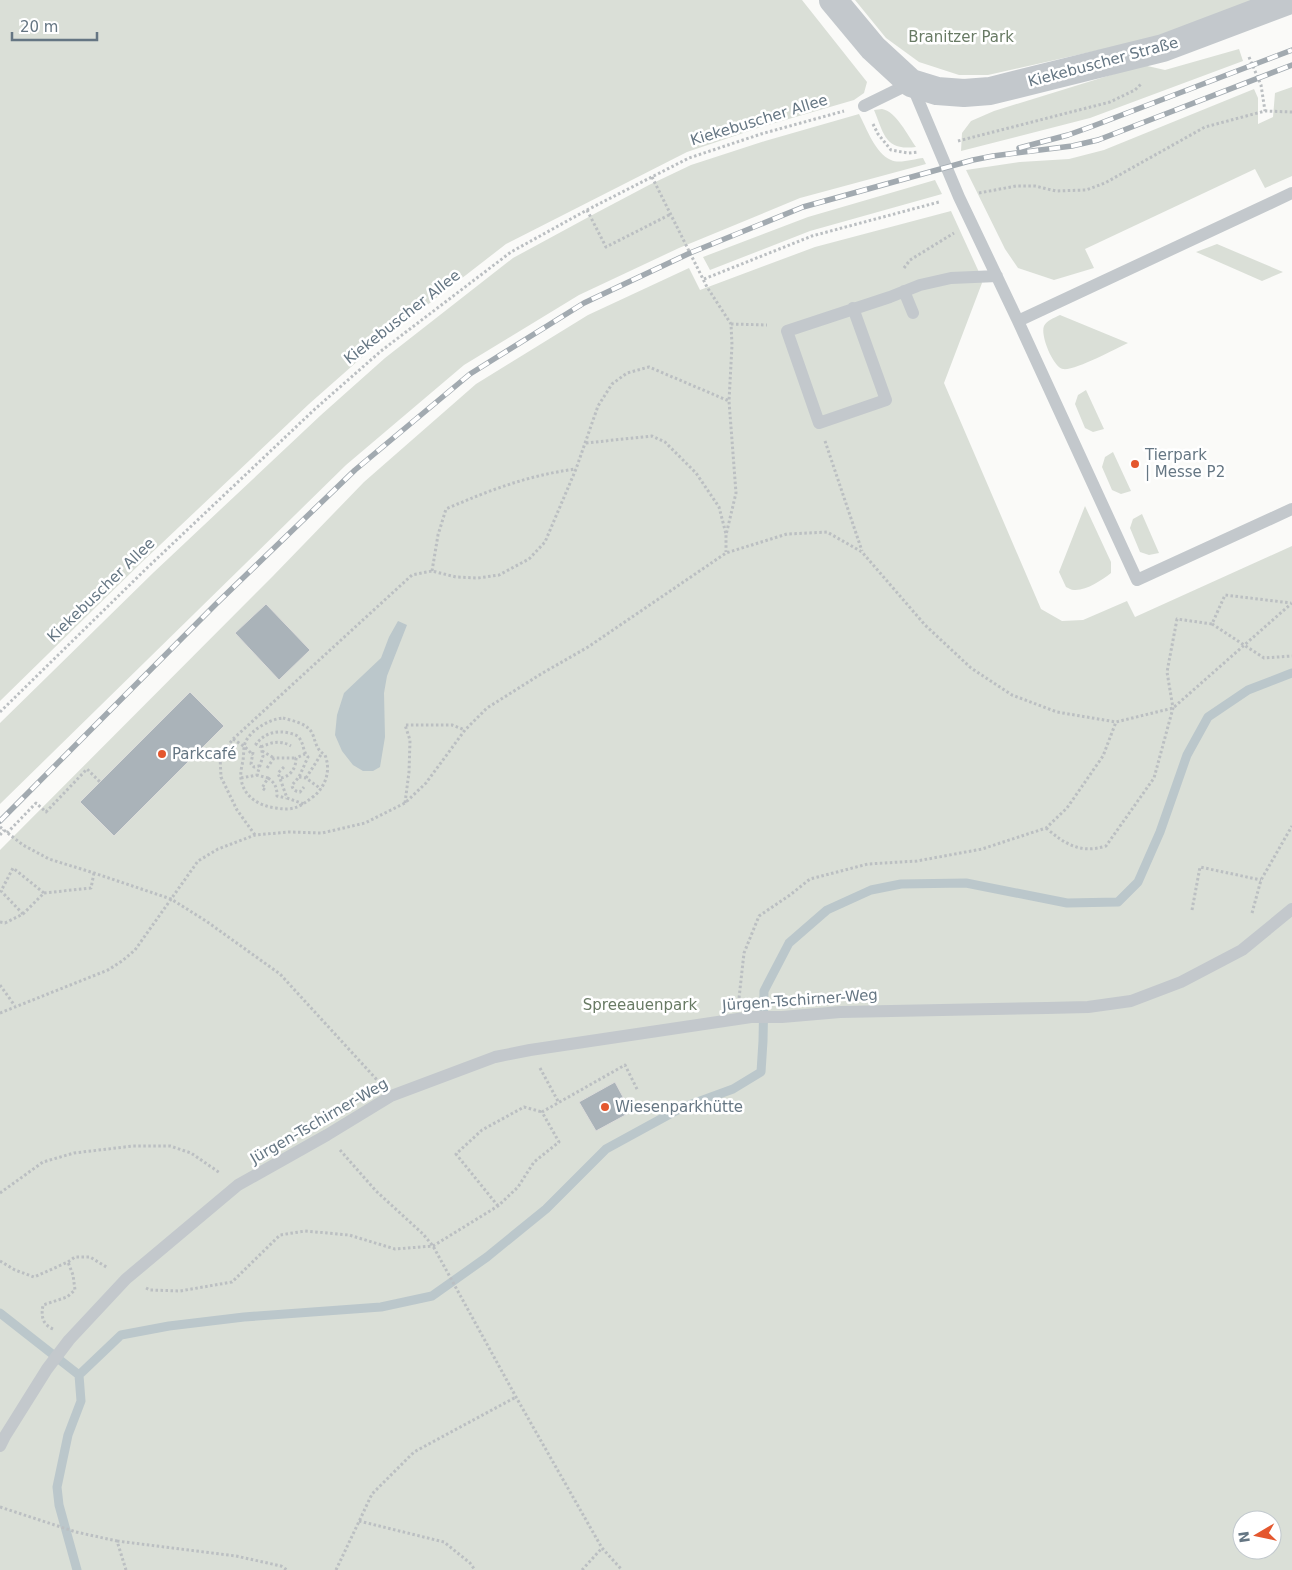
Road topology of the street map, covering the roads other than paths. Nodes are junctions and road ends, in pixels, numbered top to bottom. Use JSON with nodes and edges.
{"nodes":[{"id":1,"x":833,"y":0,"type":"edge"},
{"id":2,"x":1290,"y":0,"type":"edge"},
{"id":3,"x":911,"y":84,"type":"junction"},
{"id":4,"x":864,"y":106,"type":"road end"},
{"id":5,"x":1292,"y":193,"type":"edge"},
{"id":6,"x":997,"y":276,"type":"junction"},
{"id":7,"x":904,"y":291,"type":"junction"},
{"id":8,"x":853,"y":308,"type":"junction"},
{"id":9,"x":913,"y":313,"type":"dead end"},
{"id":10,"x":1018,"y":321,"type":"junction"},
{"id":11,"x":1292,"y":509,"type":"edge"},
{"id":12,"x":1292,"y":909,"type":"edge"},
{"id":13,"x":0,"y":1446,"type":"edge"}],
"edges":[{"from":1,"to":3,"type":"street"},
{"from":2,"to":3,"type":"street","name":"Kiekebuscher Straße"},
{"from":3,"to":4,"type":"lane"},
{"from":3,"to":6,"type":"lane"},
{"from":5,"to":10,"type":"lane"},
{"from":6,"to":7,"type":"lane"},
{"from":6,"to":10,"type":"lane"},
{"from":7,"to":8,"type":"lane"},
{"from":7,"to":9,"type":"lane"},
{"from":8,"to":8,"type":"lane"},
{"from":10,"to":11,"type":"lane"},
{"from":12,"to":13,"type":"lane","name":"Jürgen-Tschirner-Weg"}]}
